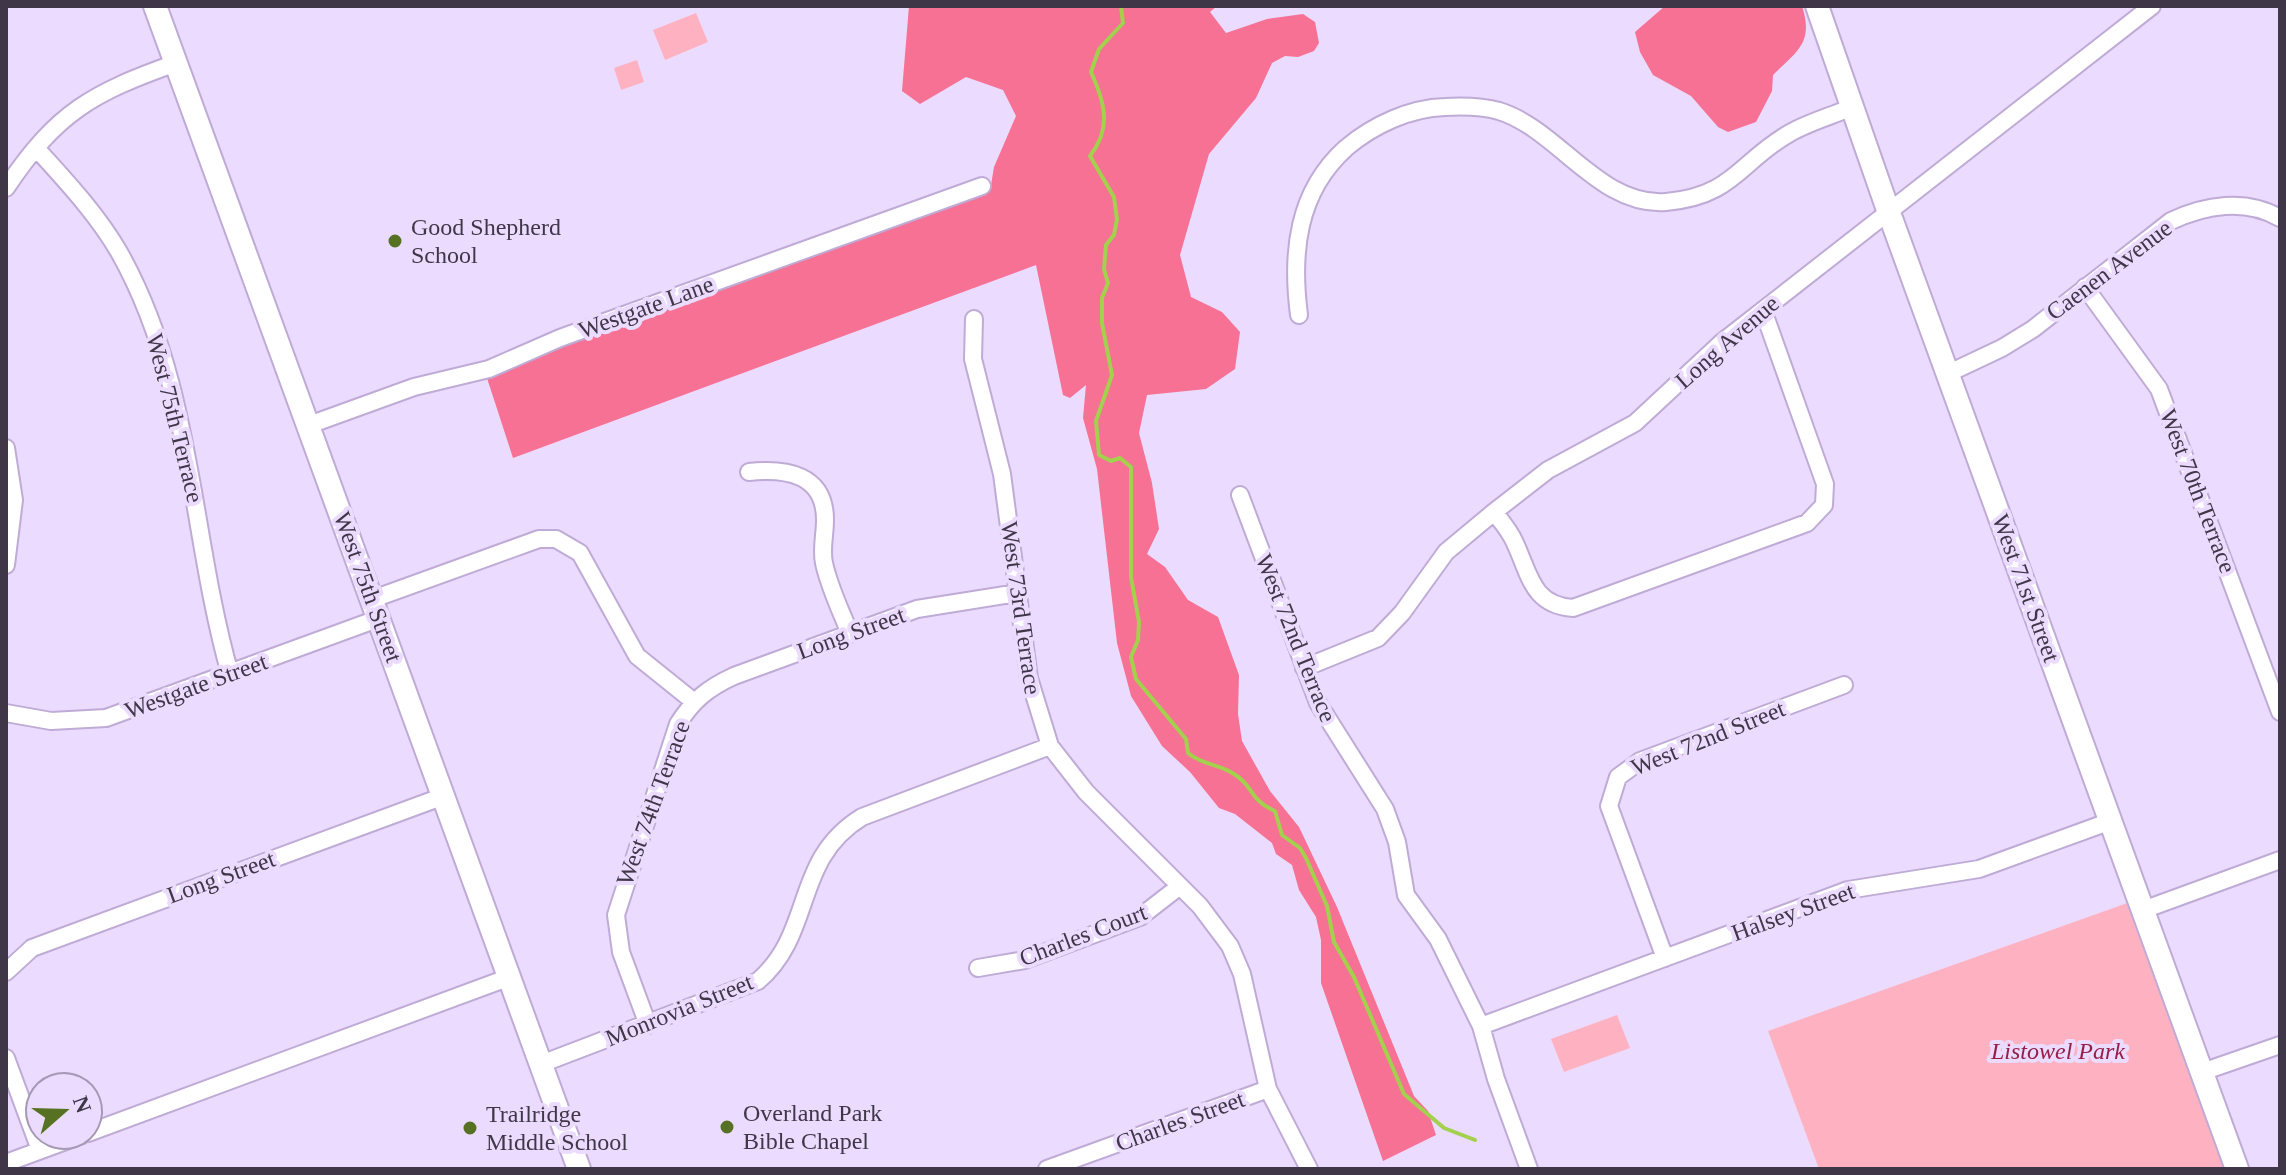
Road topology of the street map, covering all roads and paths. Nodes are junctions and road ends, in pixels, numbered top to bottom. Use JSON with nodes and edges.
{"nodes":[{"id":1,"x":155,"y":6,"type":"edge"},
{"id":2,"x":1817,"y":6,"type":"edge"},
{"id":3,"x":2152,"y":6,"type":"edge"},
{"id":4,"x":176,"y":63,"type":"junction"},
{"id":5,"x":1852,"y":107,"type":"junction"},
{"id":6,"x":36,"y":148,"type":"junction"},
{"id":7,"x":982,"y":186,"type":"dead end"},
{"id":8,"x":6,"y":188,"type":"edge"},
{"id":9,"x":1888,"y":210,"type":"junction"},
{"id":10,"x":2280,"y":218,"type":"edge"},
{"id":11,"x":2085,"y":287,"type":"junction"},
{"id":12,"x":1763,"y":310,"type":"junction"},
{"id":13,"x":1299,"y":315,"type":"dead end"},
{"id":14,"x":974,"y":319,"type":"dead end"},
{"id":15,"x":1947,"y":374,"type":"junction"},
{"id":16,"x":309,"y":425,"type":"junction"},
{"id":17,"x":6,"y":448,"type":"edge"},
{"id":18,"x":749,"y":472,"type":"dead end"},
{"id":19,"x":1240,"y":495,"type":"dead end"},
{"id":20,"x":1494,"y":512,"type":"junction"},
{"id":21,"x":6,"y":565,"type":"edge"},
{"id":22,"x":1018,"y":593,"type":"junction"},
{"id":23,"x":377,"y":608,"type":"junction"},
{"id":24,"x":850,"y":634,"type":"junction"},
{"id":25,"x":1304,"y":668,"type":"junction"},
{"id":26,"x":230,"y":674,"type":"junction"},
{"id":27,"x":1844,"y":685,"type":"dead end"},
{"id":28,"x":693,"y":701,"type":"junction"},
{"id":29,"x":2280,"y":712,"type":"edge"},
{"id":30,"x":6,"y":713,"type":"edge"},
{"id":31,"x":1050,"y":746,"type":"junction"},
{"id":32,"x":444,"y":796,"type":"junction"},
{"id":33,"x":2111,"y":821,"type":"junction"},
{"id":34,"x":2280,"y":860,"type":"edge"},
{"id":35,"x":1180,"y":886,"type":"junction"},
{"id":36,"x":2143,"y":910,"type":"junction"},
{"id":37,"x":1665,"y":958,"type":"junction"},
{"id":38,"x":978,"y":968,"type":"dead end"},
{"id":39,"x":6,"y":972,"type":"edge"},
{"id":40,"x":510,"y":977,"type":"junction"},
{"id":41,"x":648,"y":1025,"type":"junction"},
{"id":42,"x":1481,"y":1026,"type":"junction"},
{"id":43,"x":2280,"y":1045,"type":"edge"},
{"id":44,"x":6,"y":1058,"type":"edge"},
{"id":45,"x":541,"y":1064,"type":"junction"},
{"id":46,"x":2202,"y":1072,"type":"junction"},
{"id":47,"x":1268,"y":1089,"type":"junction"},
{"id":48,"x":24,"y":1107,"type":"edge"},
{"id":49,"x":104,"y":1127,"type":"edge"},
{"id":50,"x":37,"y":1151,"type":"edge"},
{"id":51,"x":6,"y":1163,"type":"edge"},
{"id":52,"x":579,"y":1169,"type":"edge"},
{"id":53,"x":1047,"y":1169,"type":"edge"},
{"id":54,"x":1309,"y":1169,"type":"edge"},
{"id":55,"x":1529,"y":1169,"type":"edge"},
{"id":56,"x":2237,"y":1169,"type":"edge"}],
"edges":[{"from":1,"to":4,"type":"street","name":"West 75th Street"},
{"from":2,"to":5,"type":"street","name":"West 71st Street"},
{"from":3,"to":9,"type":"street","name":"Long Avenue"},
{"from":4,"to":6,"type":"street"},
{"from":4,"to":16,"type":"street","name":"West 75th Street"},
{"from":5,"to":9,"type":"street","name":"West 71st Street"},
{"from":5,"to":13,"type":"street"},
{"from":6,"to":8,"type":"street"},
{"from":6,"to":26,"type":"street","name":"West 75th Terrace"},
{"from":7,"to":16,"type":"street","name":"Westgate Lane"},
{"from":9,"to":12,"type":"street","name":"Long Avenue"},
{"from":9,"to":15,"type":"street","name":"West 71st Street"},
{"from":10,"to":11,"type":"street","name":"Caenen Avenue"},
{"from":11,"to":15,"type":"street","name":"Caenen Avenue"},
{"from":11,"to":29,"type":"street","name":"West 70th Terrace"},
{"from":12,"to":20,"type":"street","name":"Long Avenue"},
{"from":12,"to":20,"type":"street"},
{"from":14,"to":22,"type":"street","name":"West 73rd Terrace"},
{"from":15,"to":33,"type":"street","name":"West 71st Street"},
{"from":16,"to":23,"type":"street","name":"West 75th Street"},
{"from":17,"to":21,"type":"street"},
{"from":18,"to":24,"type":"street"},
{"from":19,"to":25,"type":"street","name":"West 72nd Terrace"},
{"from":20,"to":25,"type":"street","name":"Long Avenue"},
{"from":22,"to":24,"type":"street","name":"Long Street"},
{"from":22,"to":31,"type":"street","name":"West 73rd Terrace"},
{"from":23,"to":26,"type":"street","name":"Westgate Street"},
{"from":23,"to":28,"type":"street","name":"West 74th Terrace"},
{"from":23,"to":32,"type":"street","name":"West 75th Street"},
{"from":24,"to":28,"type":"street","name":"Long Street"},
{"from":25,"to":42,"type":"street","name":"West 72nd Terrace"},
{"from":26,"to":30,"type":"street","name":"Westgate Street"},
{"from":27,"to":37,"type":"street","name":"West 72nd Street"},
{"from":28,"to":41,"type":"street","name":"West 74th Terrace"},
{"from":31,"to":35,"type":"street","name":"West 73rd Terrace"},
{"from":31,"to":41,"type":"street","name":"Monrovia Street"},
{"from":32,"to":39,"type":"street","name":"Long Street"},
{"from":32,"to":40,"type":"street","name":"West 75th Street"},
{"from":33,"to":36,"type":"street","name":"West 71st Street"},
{"from":33,"to":37,"type":"street","name":"Halsey Street"},
{"from":34,"to":36,"type":"street"},
{"from":35,"to":38,"type":"street","name":"Charles Court"},
{"from":35,"to":47,"type":"street","name":"West 73rd Terrace"},
{"from":36,"to":46,"type":"street","name":"West 71st Street"},
{"from":37,"to":42,"type":"street","name":"Halsey Street"},
{"from":40,"to":45,"type":"street","name":"West 75th Street"},
{"from":40,"to":49,"type":"street"},
{"from":41,"to":45,"type":"street","name":"Monrovia Street"},
{"from":42,"to":55,"type":"street","name":"West 72nd Terrace"},
{"from":43,"to":46,"type":"street"},
{"from":44,"to":48,"type":"street"},
{"from":45,"to":52,"type":"street","name":"West 75th Street"},
{"from":46,"to":56,"type":"street","name":"West 71st Street"},
{"from":47,"to":53,"type":"street","name":"Charles Street"},
{"from":47,"to":54,"type":"street","name":"West 73rd Terrace"},
{"from":50,"to":51,"type":"street"}]}
